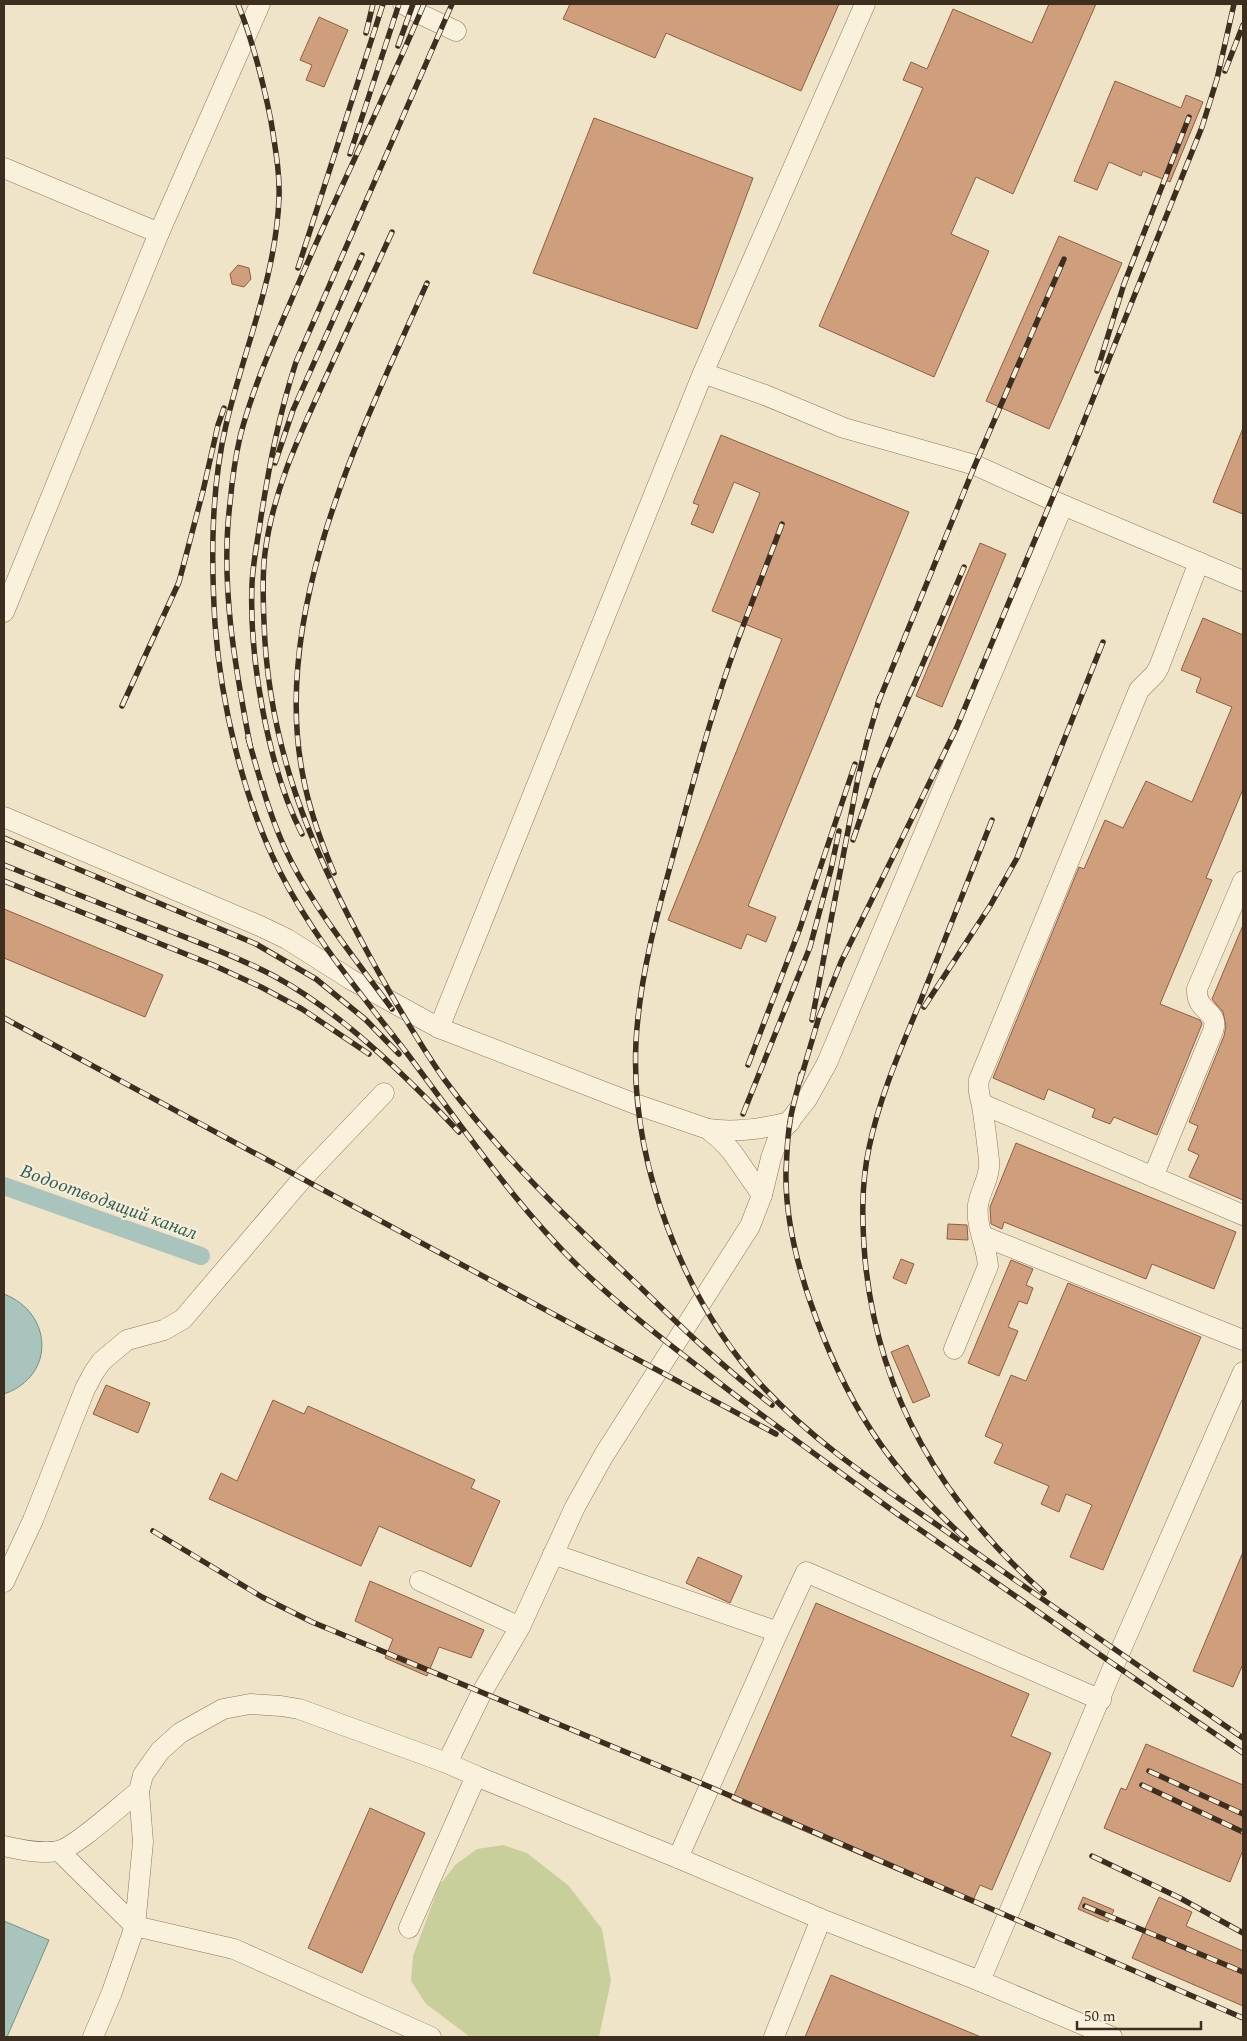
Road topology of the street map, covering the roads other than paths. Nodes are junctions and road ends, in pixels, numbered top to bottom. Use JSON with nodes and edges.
{"nodes":[{"id":1,"x":260,"y":4,"type":"edge"},
{"id":2,"x":403,"y":4,"type":"edge"},
{"id":3,"x":865,"y":4,"type":"edge"},
{"id":4,"x":456,"y":31,"type":"dead end"},
{"id":5,"x":4,"y":168,"type":"edge"},
{"id":6,"x":159,"y":234,"type":"junction"},
{"id":7,"x":703,"y":373,"type":"junction"},
{"id":8,"x":1063,"y":505,"type":"junction"},
{"id":9,"x":1198,"y":562,"type":"junction"},
{"id":10,"x":1243,"y":581,"type":"edge"},
{"id":11,"x":4,"y":612,"type":"edge"},
{"id":12,"x":4,"y":817,"type":"edge"},
{"id":13,"x":1243,"y":881,"type":"edge"},
{"id":14,"x":439,"y":1028,"type":"junction"},
{"id":15,"x":384,"y":1093,"type":"dead end"},
{"id":16,"x":982,"y":1104,"type":"junction"},
{"id":17,"x":790,"y":1122,"type":"junction"},
{"id":18,"x":708,"y":1129,"type":"junction"},
{"id":19,"x":1153,"y":1177,"type":"junction"},
{"id":20,"x":762,"y":1195,"type":"junction"},
{"id":21,"x":1243,"y":1215,"type":"edge"},
{"id":22,"x":983,"y":1236,"type":"junction"},
{"id":23,"x":1243,"y":1340,"type":"edge"},
{"id":24,"x":954,"y":1349,"type":"dead end"},
{"id":25,"x":1243,"y":1372,"type":"edge"},
{"id":26,"x":553,"y":1554,"type":"junction"},
{"id":27,"x":420,"y":1581,"type":"dead end"},
{"id":28,"x":4,"y":1582,"type":"edge"},
{"id":29,"x":520,"y":1627,"type":"junction"},
{"id":30,"x":778,"y":1632,"type":"junction"},
{"id":31,"x":1101,"y":1700,"type":"junction"},
{"id":32,"x":447,"y":1762,"type":"junction"},
{"id":33,"x":476,"y":1776,"type":"junction"},
{"id":34,"x":139,"y":1791,"type":"junction"},
{"id":35,"x":4,"y":1846,"type":"edge"},
{"id":36,"x":59,"y":1851,"type":"junction"},
{"id":37,"x":678,"y":1858,"type":"junction"},
{"id":38,"x":821,"y":1919,"type":"junction"},
{"id":39,"x":135,"y":1926,"type":"junction"},
{"id":40,"x":410,"y":1928,"type":"dead end"},
{"id":41,"x":980,"y":1981,"type":"junction"},
{"id":42,"x":93,"y":2037,"type":"edge"},
{"id":43,"x":431,"y":2037,"type":"edge"},
{"id":44,"x":774,"y":2037,"type":"edge"},
{"id":45,"x":1112,"y":2037,"type":"edge"}],
"edges":[{"from":1,"to":6,"type":"lane"},
{"from":2,"to":4,"type":"lane"},
{"from":3,"to":7,"type":"lane"},
{"from":5,"to":6,"type":"lane"},
{"from":6,"to":11,"type":"lane"},
{"from":7,"to":8,"type":"lane"},
{"from":7,"to":14,"type":"lane"},
{"from":8,"to":9,"type":"lane"},
{"from":8,"to":17,"type":"lane"},
{"from":9,"to":10,"type":"lane"},
{"from":9,"to":16,"type":"lane"},
{"from":12,"to":14,"type":"lane"},
{"from":13,"to":19,"type":"lane"},
{"from":14,"to":18,"type":"lane"},
{"from":15,"to":28,"type":"lane"},
{"from":16,"to":19,"type":"lane"},
{"from":16,"to":22,"type":"lane"},
{"from":17,"to":18,"type":"lane"},
{"from":17,"to":20,"type":"lane"},
{"from":18,"to":20,"type":"lane"},
{"from":19,"to":21,"type":"lane"},
{"from":20,"to":26,"type":"lane"},
{"from":22,"to":23,"type":"lane"},
{"from":22,"to":24,"type":"lane"},
{"from":25,"to":31,"type":"lane"},
{"from":26,"to":29,"type":"lane"},
{"from":26,"to":30,"type":"lane"},
{"from":27,"to":29,"type":"lane"},
{"from":29,"to":32,"type":"lane"},
{"from":30,"to":31,"type":"lane"},
{"from":30,"to":37,"type":"lane"},
{"from":31,"to":41,"type":"lane"},
{"from":32,"to":33,"type":"lane"},
{"from":32,"to":34,"type":"lane"},
{"from":33,"to":37,"type":"lane"},
{"from":33,"to":40,"type":"lane"},
{"from":34,"to":36,"type":"lane"},
{"from":34,"to":39,"type":"lane"},
{"from":35,"to":36,"type":"lane"},
{"from":36,"to":39,"type":"lane"},
{"from":37,"to":38,"type":"lane"},
{"from":38,"to":41,"type":"lane"},
{"from":38,"to":44,"type":"lane"},
{"from":39,"to":42,"type":"lane"},
{"from":39,"to":43,"type":"lane"},
{"from":41,"to":45,"type":"lane"}]}
